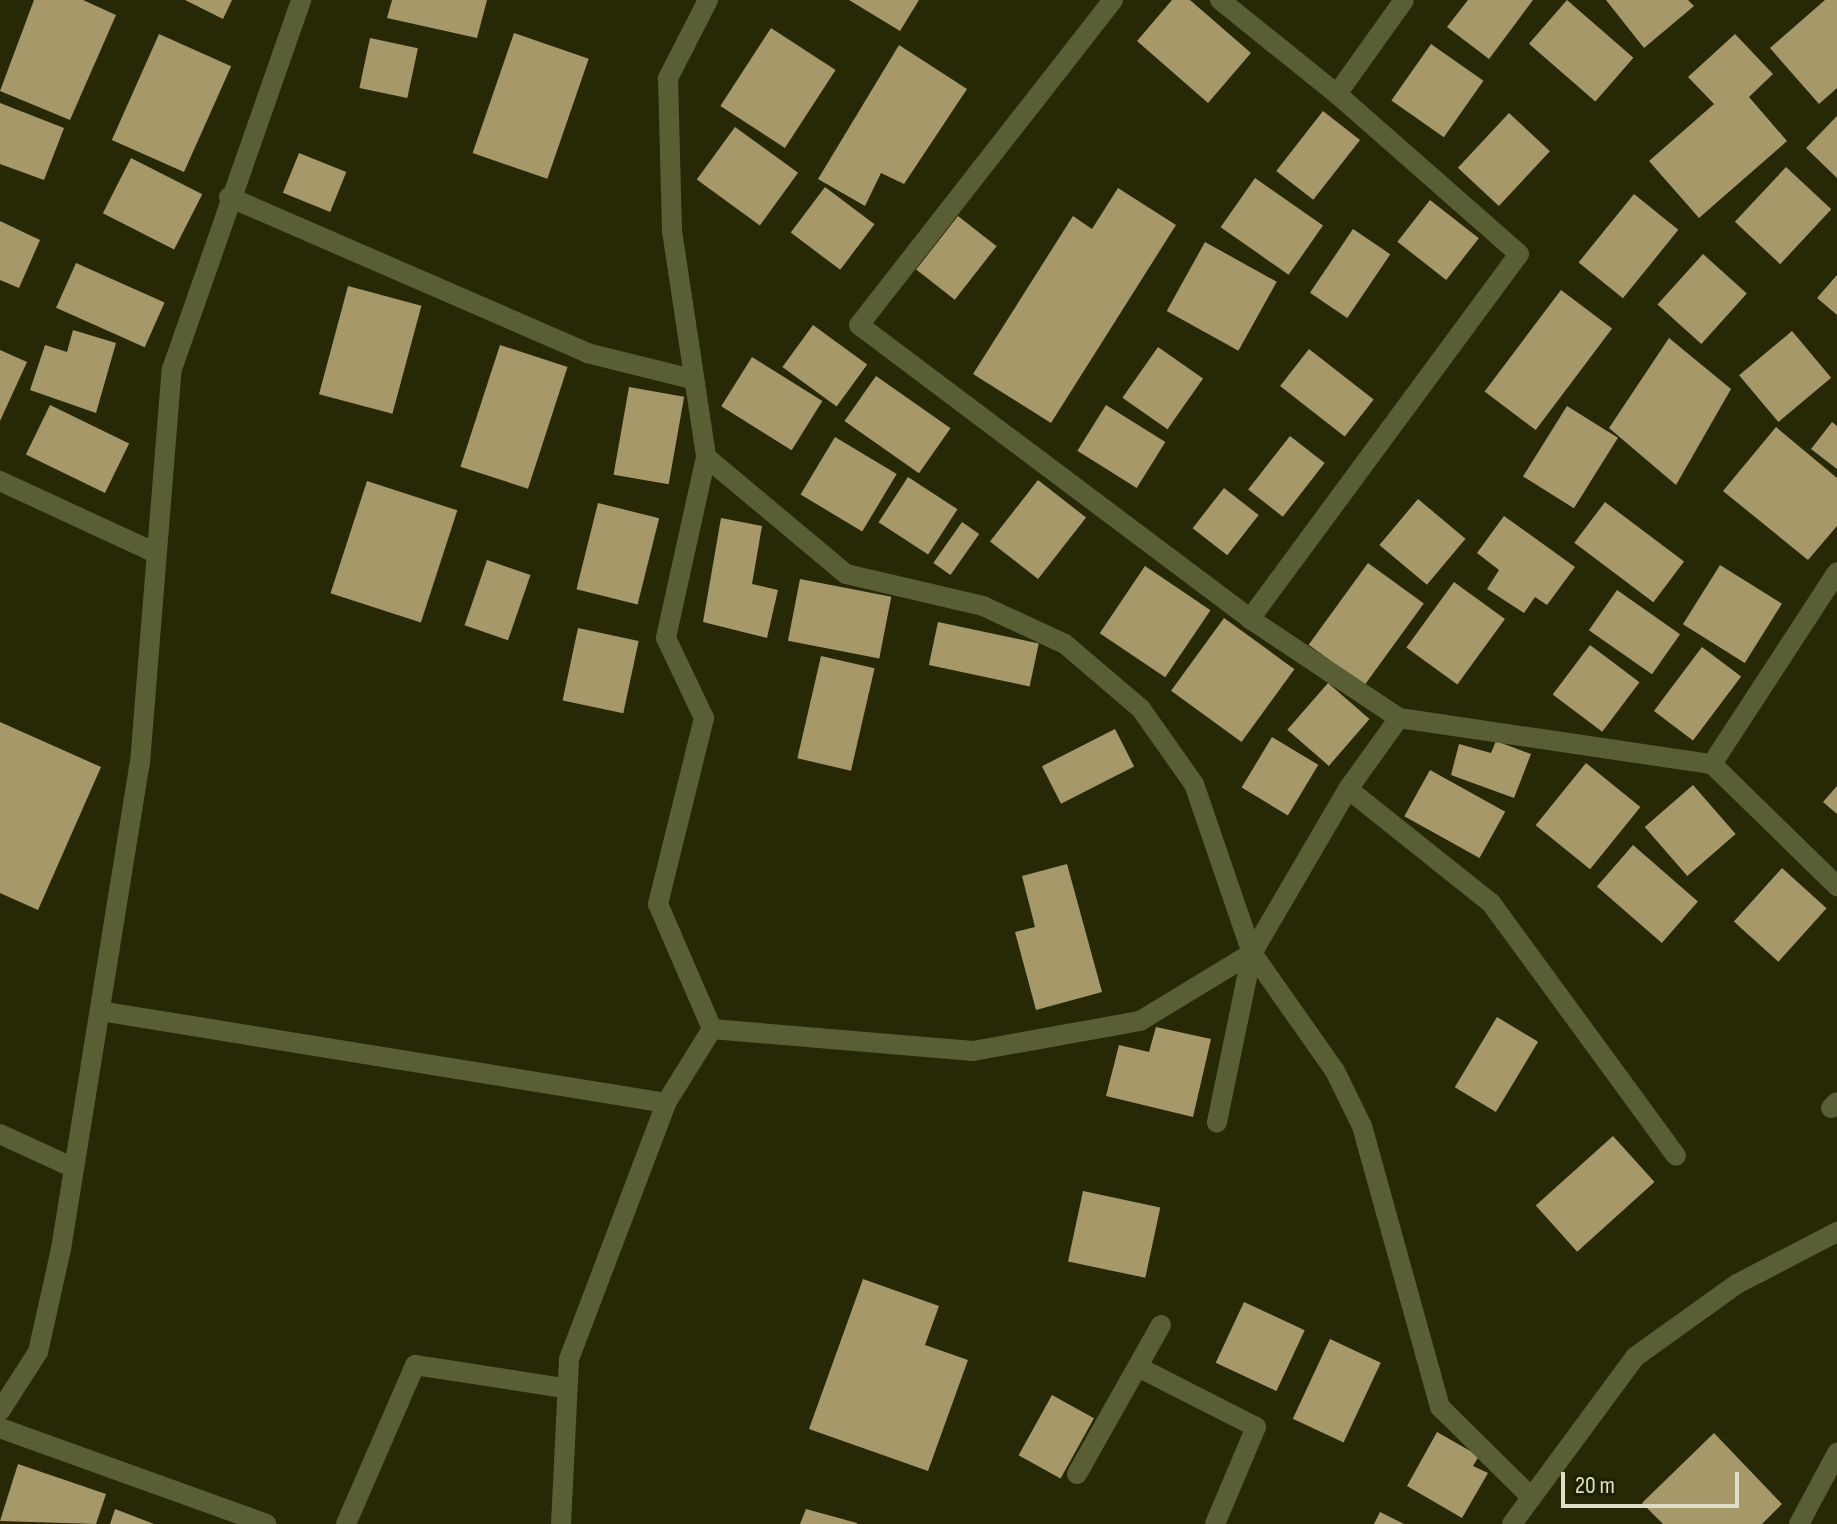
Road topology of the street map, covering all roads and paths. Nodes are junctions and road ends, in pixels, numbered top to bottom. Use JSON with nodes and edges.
{"nodes":[{"id":1,"x":301,"y":0,"type":"edge"},
{"id":2,"x":708,"y":0,"type":"edge"},
{"id":3,"x":1113,"y":0,"type":"edge"},
{"id":4,"x":1220,"y":0,"type":"edge"},
{"id":5,"x":1404,"y":0,"type":"edge"},
{"id":6,"x":1337,"y":94,"type":"junction"},
{"id":7,"x":229,"y":197,"type":"junction"},
{"id":8,"x":692,"y":379,"type":"junction"},
{"id":9,"x":706,"y":457,"type":"junction"},
{"id":10,"x":0,"y":481,"type":"edge"},
{"id":11,"x":154,"y":552,"type":"junction"},
{"id":12,"x":1837,"y":572,"type":"edge"},
{"id":13,"x":1250,"y":619,"type":"junction"},
{"id":14,"x":1399,"y":718,"type":"junction"},
{"id":15,"x":1712,"y":764,"type":"junction"},
{"id":16,"x":1348,"y":789,"type":"junction"},
{"id":17,"x":1837,"y":886,"type":"edge"},
{"id":18,"x":1252,"y":953,"type":"junction"},
{"id":19,"x":100,"y":1011,"type":"junction"},
{"id":20,"x":712,"y":1029,"type":"junction"},
{"id":21,"x":666,"y":1103,"type":"junction"},
{"id":22,"x":1217,"y":1122,"type":"dead end"},
{"id":23,"x":0,"y":1134,"type":"edge"},
{"id":24,"x":1676,"y":1156,"type":"dead end"},
{"id":25,"x":74,"y":1168,"type":"junction"},
{"id":26,"x":1837,"y":1232,"type":"edge"},
{"id":27,"x":1161,"y":1325,"type":"dead end"},
{"id":28,"x":1138,"y":1367,"type":"junction"},
{"id":29,"x":564,"y":1388,"type":"junction"},
{"id":30,"x":0,"y":1411,"type":"edge"},
{"id":31,"x":0,"y":1428,"type":"edge"},
{"id":32,"x":1837,"y":1453,"type":"edge"},
{"id":33,"x":1077,"y":1474,"type":"dead end"},
{"id":34,"x":1529,"y":1495,"type":"junction"},
{"id":35,"x":266,"y":1524,"type":"edge"},
{"id":36,"x":346,"y":1524,"type":"edge"},
{"id":37,"x":561,"y":1524,"type":"edge"},
{"id":38,"x":1215,"y":1524,"type":"edge"},
{"id":39,"x":1512,"y":1524,"type":"edge"},
{"id":40,"x":1799,"y":1524,"type":"edge"}],
"edges":[{"from":1,"to":7,"type":"street"},
{"from":2,"to":8,"type":"street"},
{"from":3,"to":13,"type":"street"},
{"from":4,"to":6,"type":"street"},
{"from":5,"to":6,"type":"street"},
{"from":6,"to":13,"type":"street"},
{"from":7,"to":8,"type":"street"},
{"from":7,"to":11,"type":"street"},
{"from":8,"to":9,"type":"street"},
{"from":9,"to":18,"type":"street"},
{"from":9,"to":20,"type":"street"},
{"from":10,"to":11,"type":"street"},
{"from":11,"to":19,"type":"street"},
{"from":12,"to":15,"type":"street"},
{"from":13,"to":14,"type":"street"},
{"from":14,"to":15,"type":"street"},
{"from":14,"to":16,"type":"street"},
{"from":15,"to":17,"type":"street"},
{"from":16,"to":18,"type":"street"},
{"from":16,"to":24,"type":"street"},
{"from":18,"to":20,"type":"street"},
{"from":18,"to":22,"type":"street"},
{"from":18,"to":34,"type":"street"},
{"from":19,"to":21,"type":"street"},
{"from":19,"to":25,"type":"street"},
{"from":20,"to":21,"type":"street"},
{"from":21,"to":29,"type":"street"},
{"from":23,"to":25,"type":"street"},
{"from":25,"to":30,"type":"street"},
{"from":26,"to":34,"type":"street"},
{"from":27,"to":28,"type":"street"},
{"from":28,"to":33,"type":"street"},
{"from":28,"to":38,"type":"street"},
{"from":29,"to":36,"type":"street"},
{"from":29,"to":37,"type":"street"},
{"from":31,"to":35,"type":"street"},
{"from":32,"to":40,"type":"street"},
{"from":34,"to":39,"type":"street"}]}
